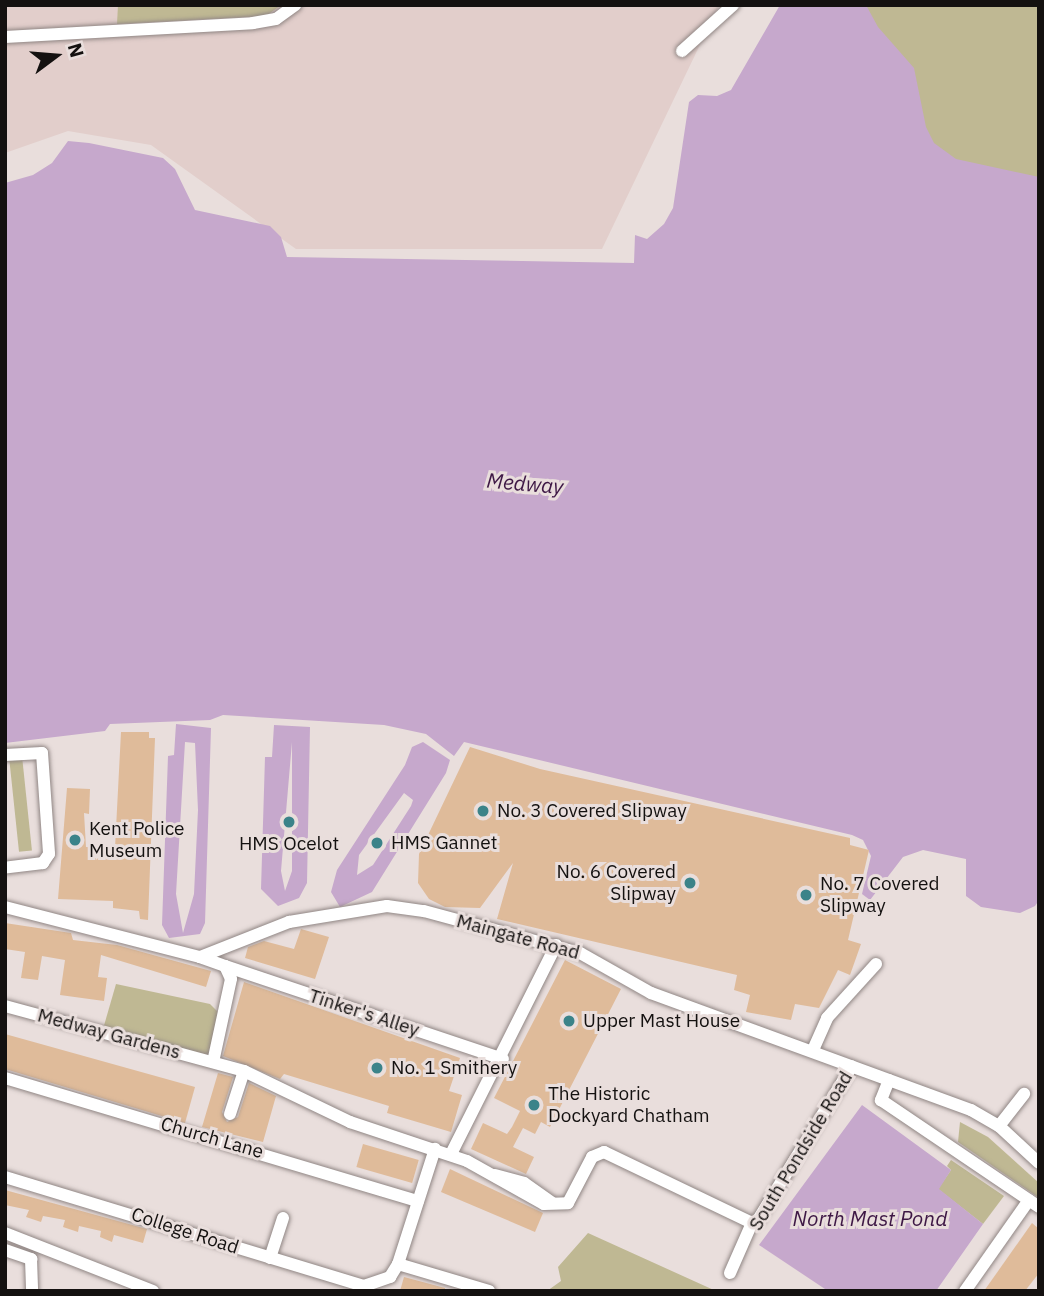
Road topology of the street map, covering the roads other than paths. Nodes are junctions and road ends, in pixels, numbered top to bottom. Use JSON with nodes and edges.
{"nodes":[{"id":1,"x":295,"y":5,"type":"edge"},
{"id":2,"x":733,"y":5,"type":"edge"},
{"id":3,"x":5,"y":37,"type":"edge"},
{"id":4,"x":682,"y":51,"type":"dead end"},
{"id":5,"x":5,"y":755,"type":"edge"},
{"id":6,"x":5,"y":868,"type":"edge"},
{"id":7,"x":5,"y":907,"type":"edge"},
{"id":8,"x":556,"y":945,"type":"junction"},
{"id":9,"x":200,"y":957,"type":"junction"},
{"id":10,"x":876,"y":964,"type":"dead end"},
{"id":11,"x":225,"y":967,"type":"junction"},
{"id":12,"x":5,"y":1006,"type":"edge"},
{"id":13,"x":813,"y":1050,"type":"junction"},
{"id":14,"x":503,"y":1059,"type":"junction"},
{"id":15,"x":214,"y":1062,"type":"junction"},
{"id":16,"x":852,"y":1066,"type":"junction"},
{"id":17,"x":244,"y":1071,"type":"junction"},
{"id":18,"x":5,"y":1077,"type":"edge"},
{"id":19,"x":889,"y":1080,"type":"junction"},
{"id":20,"x":1024,"y":1094,"type":"dead end"},
{"id":21,"x":230,"y":1114,"type":"dead end"},
{"id":22,"x":999,"y":1126,"type":"junction"},
{"id":23,"x":435,"y":1149,"type":"junction"},
{"id":24,"x":452,"y":1154,"type":"junction"},
{"id":25,"x":1039,"y":1163,"type":"edge"},
{"id":26,"x":5,"y":1177,"type":"edge"},
{"id":27,"x":418,"y":1201,"type":"junction"},
{"id":28,"x":1034,"y":1203,"type":"edge"},
{"id":29,"x":283,"y":1218,"type":"dead end"},
{"id":30,"x":752,"y":1223,"type":"junction"},
{"id":31,"x":5,"y":1233,"type":"edge"},
{"id":32,"x":5,"y":1250,"type":"edge"},
{"id":33,"x":270,"y":1258,"type":"junction"},
{"id":34,"x":398,"y":1264,"type":"junction"},
{"id":35,"x":730,"y":1273,"type":"dead end"},
{"id":36,"x":363,"y":1288,"type":"edge"},
{"id":37,"x":32,"y":1291,"type":"edge"},
{"id":38,"x":153,"y":1291,"type":"edge"},
{"id":39,"x":489,"y":1291,"type":"edge"},
{"id":40,"x":965,"y":1291,"type":"edge"}],
"edges":[{"from":1,"to":3,"type":"street"},
{"from":2,"to":4,"type":"street"},
{"from":5,"to":6,"type":"street"},
{"from":7,"to":9,"type":"street"},
{"from":8,"to":9,"type":"street","name":"Maingate Road"},
{"from":8,"to":13,"type":"street","name":"Maingate Road"},
{"from":8,"to":14,"type":"street"},
{"from":9,"to":11,"type":"street","name":"Tinker's Alley"},
{"from":10,"to":13,"type":"street"},
{"from":11,"to":14,"type":"street","name":"Tinker's Alley"},
{"from":11,"to":15,"type":"street"},
{"from":12,"to":15,"type":"street","name":"Medway Gardens"},
{"from":13,"to":16,"type":"street","name":"Maingate Road"},
{"from":14,"to":24,"type":"street"},
{"from":15,"to":17,"type":"street","name":"Medway Gardens"},
{"from":16,"to":19,"type":"street","name":"Maingate Road"},
{"from":16,"to":30,"type":"street","name":"South Pondside Road"},
{"from":17,"to":21,"type":"street"},
{"from":17,"to":23,"type":"street","name":"Medway Gardens"},
{"from":18,"to":27,"type":"street","name":"Church Lane"},
{"from":19,"to":22,"type":"street","name":"Maingate Road"},
{"from":19,"to":28,"type":"street"},
{"from":20,"to":22,"type":"street"},
{"from":22,"to":25,"type":"street","name":"Maingate Road"},
{"from":23,"to":24,"type":"street","name":"Medway Gardens"},
{"from":23,"to":27,"type":"street"},
{"from":24,"to":30,"type":"street","name":"Medway Gardens"},
{"from":26,"to":33,"type":"street","name":"College Road"},
{"from":27,"to":34,"type":"street"},
{"from":28,"to":40,"type":"street"},
{"from":29,"to":33,"type":"street"},
{"from":30,"to":35,"type":"street","name":"South Pondside Road"},
{"from":31,"to":38,"type":"street"},
{"from":32,"to":37,"type":"street"},
{"from":33,"to":36,"type":"street","name":"College Road"},
{"from":34,"to":36,"type":"street"},
{"from":34,"to":39,"type":"street"}]}
